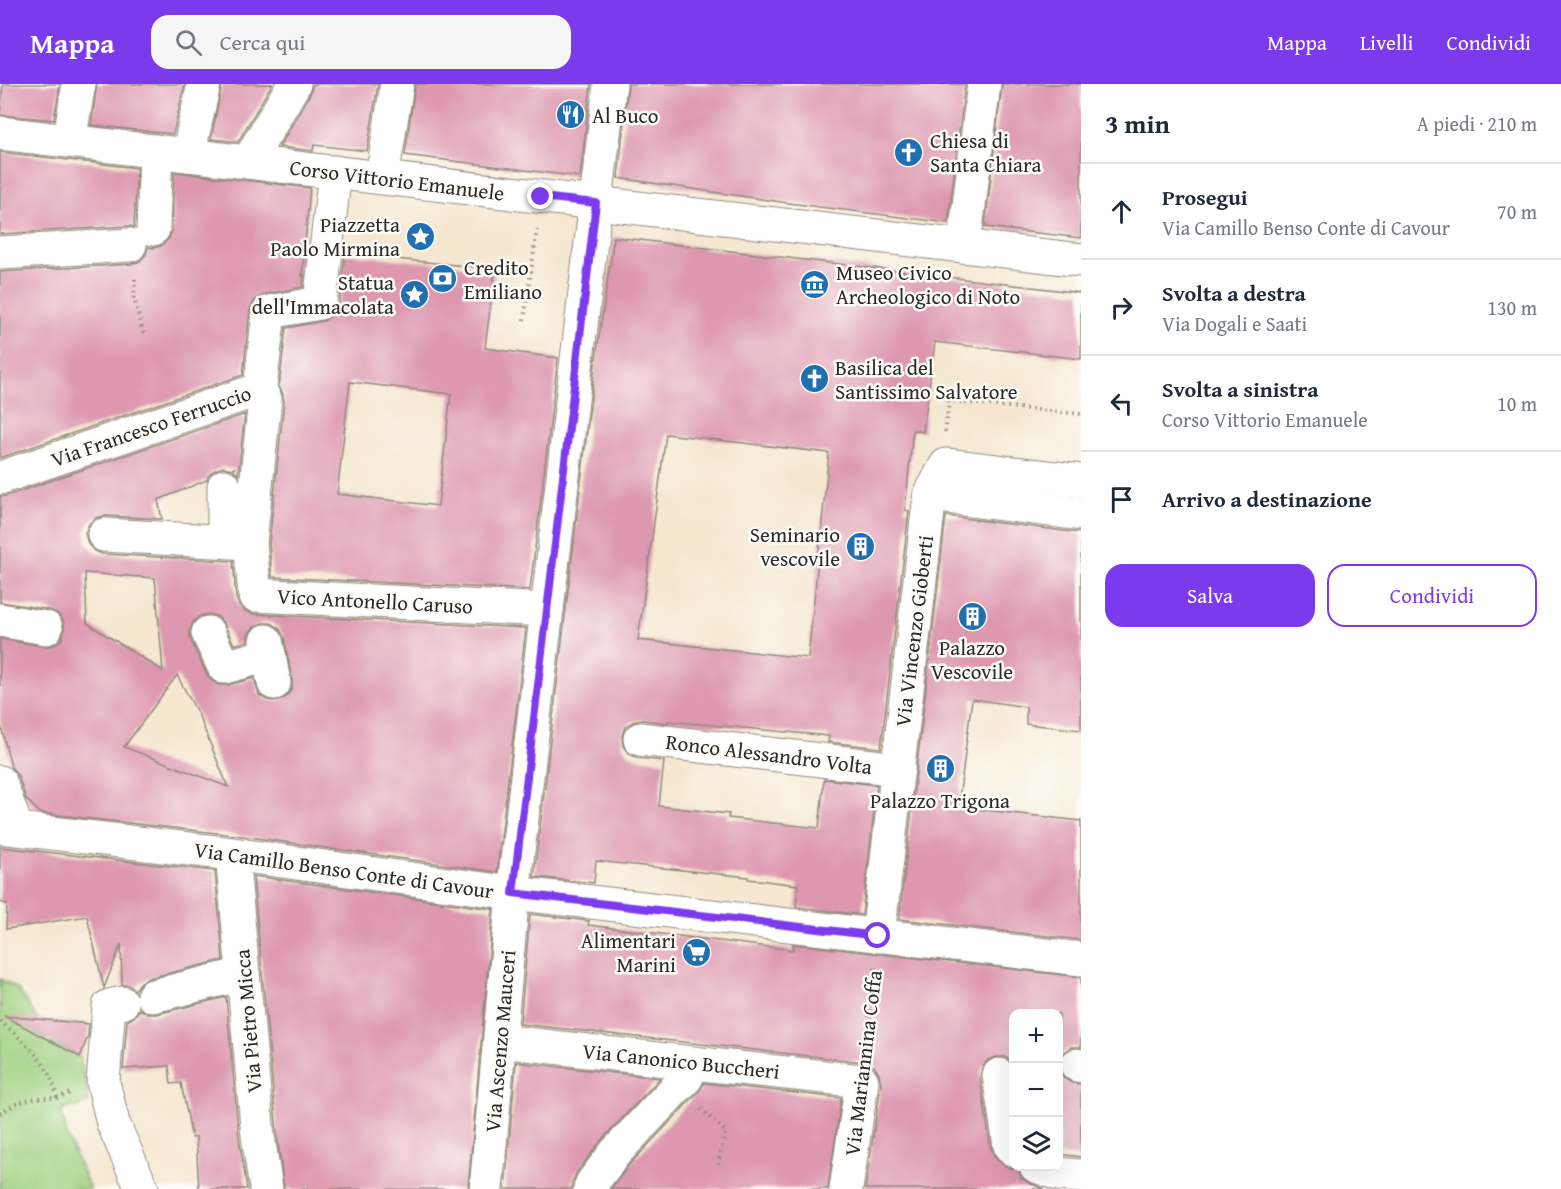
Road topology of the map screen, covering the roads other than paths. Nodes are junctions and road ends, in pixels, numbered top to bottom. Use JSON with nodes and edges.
{"nodes":[{"id":1,"x":79,"y":84,"type":"edge"},
{"id":2,"x":204,"y":84,"type":"edge"},
{"id":3,"x":294,"y":84,"type":"edge"},
{"id":4,"x":397,"y":84,"type":"edge"},
{"id":5,"x":610,"y":84,"type":"edge"},
{"id":6,"x":984,"y":84,"type":"edge"},
{"id":7,"x":0,"y":133,"type":"edge"},
{"id":8,"x":69,"y":141,"type":"junction"},
{"id":9,"x":156,"y":151,"type":"junction"},
{"id":10,"x":188,"y":155,"type":"junction"},
{"id":11,"x":249,"y":162,"type":"junction"},
{"id":12,"x":335,"y":172,"type":"junction"},
{"id":13,"x":382,"y":177,"type":"junction"},
{"id":14,"x":596,"y":203,"type":"junction"},
{"id":15,"x":964,"y":246,"type":"junction"},
{"id":16,"x":0,"y":253,"type":"edge"},
{"id":17,"x":1081,"y":260,"type":"edge"},
{"id":18,"x":265,"y":399,"type":"dead end"},
{"id":19,"x":0,"y":478,"type":"edge"},
{"id":20,"x":1081,"y":481,"type":"edge"},
{"id":21,"x":224,"y":486,"type":"dead end"},
{"id":22,"x":930,"y":495,"type":"junction"},
{"id":23,"x":1081,"y":514,"type":"edge"},
{"id":24,"x":104,"y":535,"type":"dead end"},
{"id":25,"x":237,"y":542,"type":"junction"},
{"id":26,"x":547,"y":610,"type":"junction"},
{"id":27,"x":0,"y":620,"type":"edge"},
{"id":28,"x":46,"y":628,"type":"dead end"},
{"id":29,"x":208,"y":633,"type":"dead end"},
{"id":30,"x":265,"y":639,"type":"junction"},
{"id":31,"x":640,"y":739,"type":"dead end"},
{"id":32,"x":898,"y":769,"type":"junction"},
{"id":33,"x":0,"y":782,"type":"edge"},
{"id":34,"x":9,"y":828,"type":"edge"},
{"id":35,"x":232,"y":854,"type":"junction"},
{"id":36,"x":513,"y":893,"type":"junction"},
{"id":37,"x":878,"y":936,"type":"junction"},
{"id":38,"x":1081,"y":959,"type":"edge"},
{"id":39,"x":243,"y":974,"type":"junction"},
{"id":40,"x":153,"y":996,"type":"dead end"},
{"id":41,"x":122,"y":1003,"type":"dead end"},
{"id":42,"x":500,"y":1041,"type":"junction"},
{"id":43,"x":999,"y":1075,"type":"dead end"},
{"id":44,"x":862,"y":1081,"type":"joint"},
{"id":45,"x":682,"y":1082,"type":"road end"},
{"id":46,"x":1009,"y":1140,"type":"edge"},
{"id":47,"x":1049,"y":1171,"type":"edge"},
{"id":48,"x":1081,"y":1176,"type":"edge"},
{"id":49,"x":141,"y":1189,"type":"edge"},
{"id":50,"x":266,"y":1189,"type":"edge"},
{"id":51,"x":486,"y":1189,"type":"edge"},
{"id":52,"x":590,"y":1189,"type":"edge"},
{"id":53,"x":846,"y":1189,"type":"edge"}],
"edges":[{"from":1,"to":8,"type":"street"},
{"from":2,"to":10,"type":"street"},
{"from":3,"to":11,"type":"street"},
{"from":4,"to":13,"type":"street"},
{"from":5,"to":14,"type":"street","name":"Via Ascenzo Mauceri"},
{"from":6,"to":15,"type":"street"},
{"from":7,"to":8,"type":"street","name":"Corso Vittorio Emanuele"},
{"from":8,"to":9,"type":"street","name":"Corso Vittorio Emanuele"},
{"from":9,"to":10,"type":"street","name":"Corso Vittorio Emanuele"},
{"from":9,"to":16,"type":"street"},
{"from":10,"to":11,"type":"street","name":"Corso Vittorio Emanuele"},
{"from":11,"to":12,"type":"street","name":"Corso Vittorio Emanuele"},
{"from":12,"to":13,"type":"street","name":"Corso Vittorio Emanuele"},
{"from":12,"to":19,"type":"street","name":"Via Francesco Ferruccio"},
{"from":13,"to":14,"type":"street","name":"Corso Vittorio Emanuele"},
{"from":14,"to":15,"type":"street","name":"Corso Vittorio Emanuele"},
{"from":14,"to":26,"type":"street","name":"Via Ascenzo Mauceri"},
{"from":15,"to":17,"type":"street","name":"Corso Vittorio Emanuele"},
{"from":18,"to":25,"type":"street","name":"Vico Antonello Caruso"},
{"from":20,"to":22,"type":"street","name":"Via Vincenzo Gioberti"},
{"from":21,"to":25,"type":"street"},
{"from":22,"to":23,"type":"street"},
{"from":22,"to":32,"type":"street","name":"Via Vincenzo Gioberti"},
{"from":24,"to":25,"type":"street"},
{"from":25,"to":30,"type":"street","name":"Vico Antonello Caruso"},
{"from":26,"to":30,"type":"street","name":"Vico Antonello Caruso"},
{"from":26,"to":36,"type":"street","name":"Via Ascenzo Mauceri"},
{"from":27,"to":28,"type":"street"},
{"from":29,"to":30,"type":"street"},
{"from":31,"to":32,"type":"street","name":"Ronco Alessandro Volta"},
{"from":32,"to":37,"type":"street","name":"Via Vincenzo Gioberti"},
{"from":33,"to":34,"type":"street"},
{"from":34,"to":35,"type":"street","name":"Via Camillo Benso Conte di Cavour"},
{"from":35,"to":36,"type":"street","name":"Via Camillo Benso Conte di Cavour"},
{"from":35,"to":39,"type":"street","name":"Via Pietro Micca"},
{"from":36,"to":37,"type":"street","name":"Via Camillo Benso Conte di Cavour"},
{"from":36,"to":42,"type":"street","name":"Via Ascenzo Mauceri"},
{"from":37,"to":38,"type":"street","name":"Via Camillo Benso Conte di Cavour"},
{"from":39,"to":40,"type":"street"},
{"from":39,"to":50,"type":"street","name":"Via Pietro Micca"},
{"from":41,"to":49,"type":"street"},
{"from":42,"to":44,"type":"street","name":"Via Canonico Buccheri"},
{"from":42,"to":51,"type":"street","name":"Via Ascenzo Mauceri"},
{"from":43,"to":46,"type":"street"},
{"from":44,"to":53,"type":"street","name":"Via Mariannina Coffa"},
{"from":45,"to":52,"type":"street"},
{"from":47,"to":48,"type":"street"}]}
